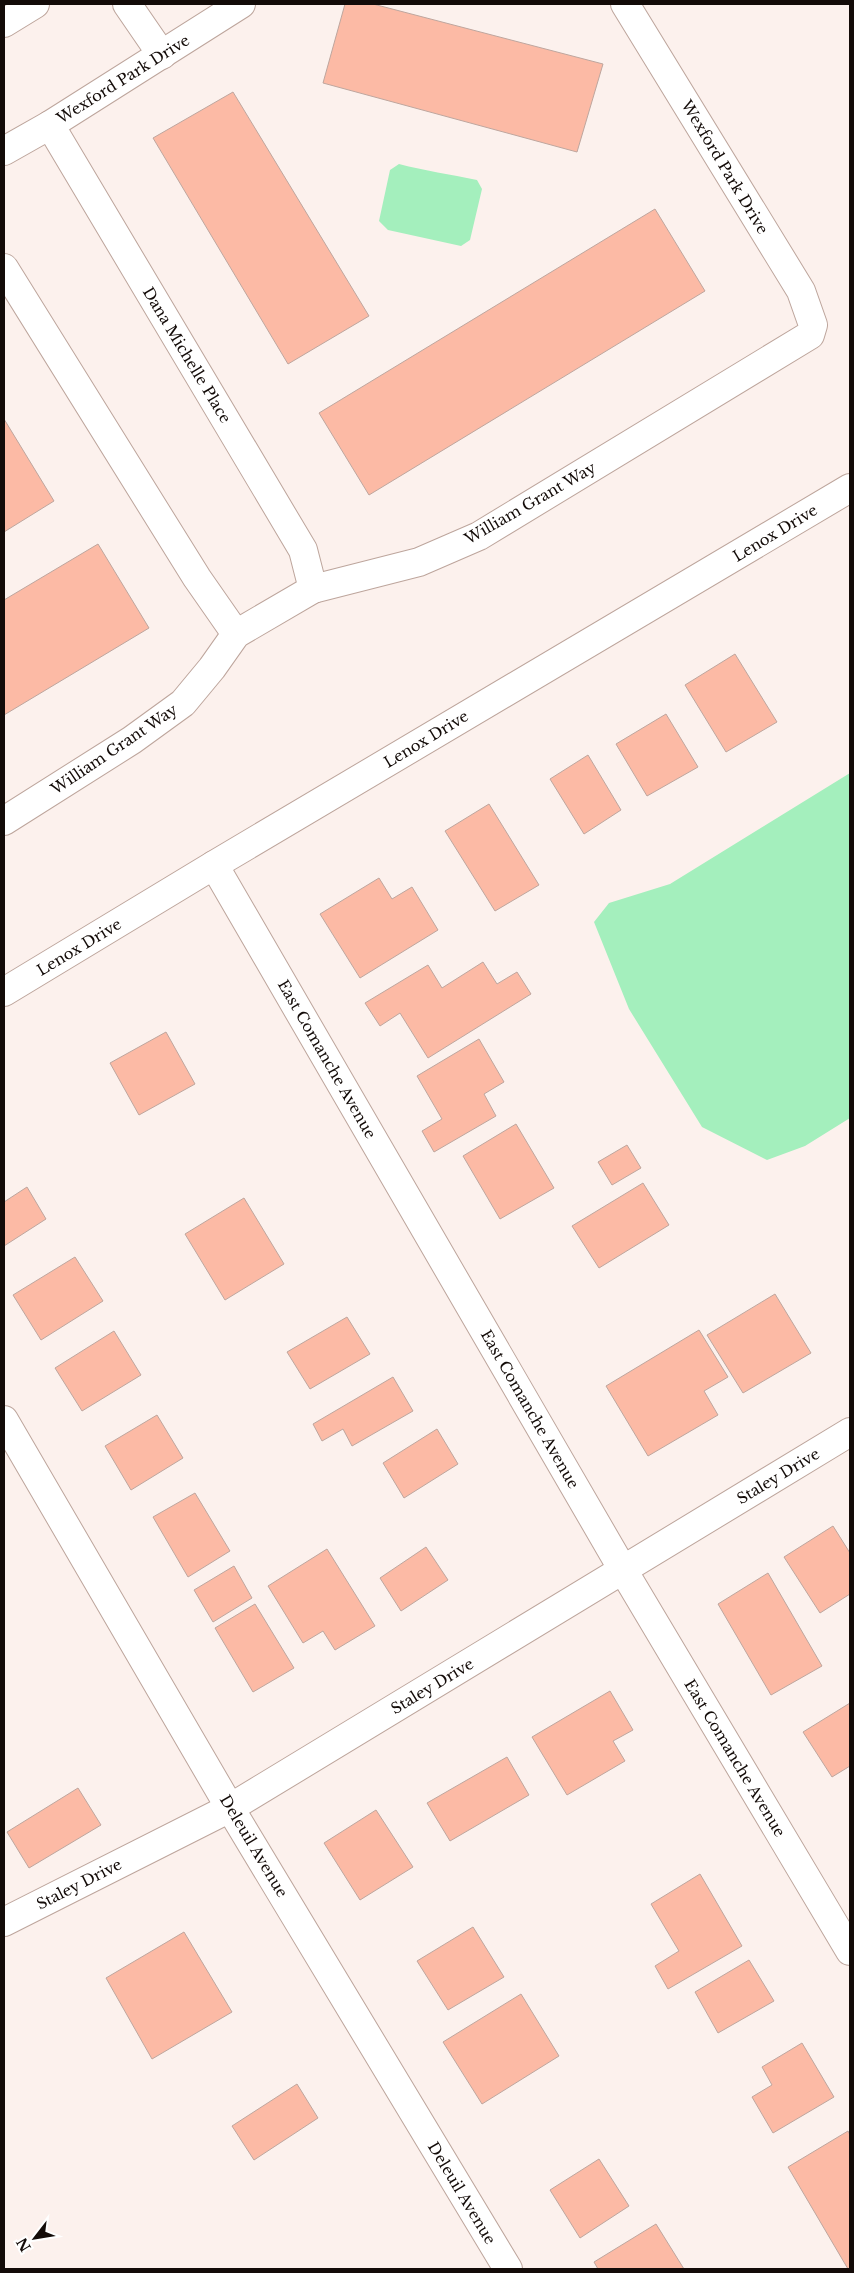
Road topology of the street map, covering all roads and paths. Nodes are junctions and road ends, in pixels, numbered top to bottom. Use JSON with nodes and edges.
{"nodes":[{"id":1,"x":35,"y":4,"type":"edge"},
{"id":2,"x":128,"y":4,"type":"edge"},
{"id":3,"x":241,"y":4,"type":"edge"},
{"id":4,"x":625,"y":4,"type":"edge"},
{"id":5,"x":4,"y":23,"type":"edge"},
{"id":6,"x":162,"y":54,"type":"junction"},
{"id":7,"x":50,"y":125,"type":"junction"},
{"id":8,"x":4,"y":151,"type":"edge"},
{"id":9,"x":4,"y":268,"type":"edge"},
{"id":10,"x":810,"y":335,"type":"joint"},
{"id":11,"x":850,"y":488,"type":"edge"},
{"id":12,"x":313,"y":589,"type":"junction"},
{"id":13,"x":236,"y":634,"type":"junction"},
{"id":14,"x":4,"y":821,"type":"edge"},
{"id":15,"x":214,"y":865,"type":"junction"},
{"id":16,"x":4,"y":992,"type":"edge"},
{"id":17,"x":4,"y":1420,"type":"edge"},
{"id":18,"x":850,"y":1432,"type":"edge"},
{"id":19,"x":623,"y":1570,"type":"junction"},
{"id":20,"x":230,"y":1808,"type":"junction"},
{"id":21,"x":4,"y":1922,"type":"edge"},
{"id":22,"x":850,"y":1951,"type":"edge"},
{"id":23,"x":508,"y":2269,"type":"edge"}],
"edges":[{"from":1,"to":5,"type":"street"},
{"from":2,"to":6,"type":"street"},
{"from":3,"to":6,"type":"street","name":"Wexford Park Drive"},
{"from":4,"to":10,"type":"street","name":"Wexford Park Drive"},
{"from":6,"to":7,"type":"street","name":"Wexford Park Drive"},
{"from":7,"to":8,"type":"street","name":"Wexford Park Drive"},
{"from":7,"to":12,"type":"street","name":"Dana Michelle Place"},
{"from":9,"to":13,"type":"street"},
{"from":10,"to":12,"type":"street","name":"William Grant Way"},
{"from":11,"to":15,"type":"street","name":"Lenox Drive"},
{"from":12,"to":13,"type":"street","name":"William Grant Way"},
{"from":13,"to":14,"type":"street","name":"William Grant Way"},
{"from":15,"to":16,"type":"street","name":"Lenox Drive"},
{"from":15,"to":19,"type":"street","name":"East Comanche Avenue"},
{"from":17,"to":20,"type":"street","name":"Deleuil Avenue"},
{"from":18,"to":19,"type":"street","name":"Staley Drive"},
{"from":19,"to":20,"type":"street","name":"Staley Drive"},
{"from":19,"to":22,"type":"street","name":"East Comanche Avenue"},
{"from":20,"to":21,"type":"street","name":"Staley Drive"},
{"from":20,"to":23,"type":"street","name":"Deleuil Avenue"}]}
